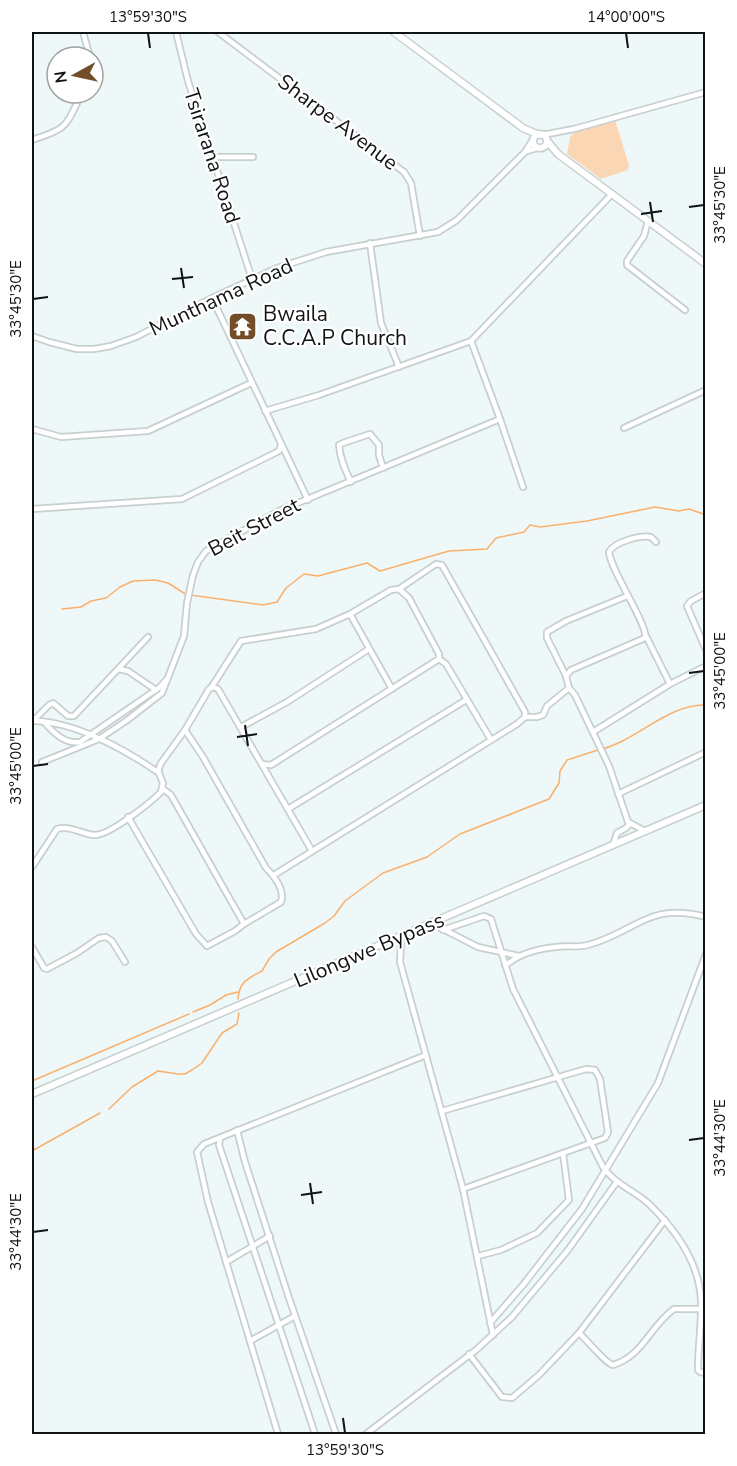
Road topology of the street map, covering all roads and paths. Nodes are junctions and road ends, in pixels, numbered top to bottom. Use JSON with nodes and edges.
{"nodes":[{"id":1,"x":176,"y":32,"type":"edge"},
{"id":2,"x":218,"y":32,"type":"edge"},
{"id":3,"x":394,"y":32,"type":"edge"},
{"id":4,"x":705,"y":92,"type":"edge"},
{"id":5,"x":75,"y":105,"type":"edge"},
{"id":6,"x":523,"y":128,"type":"junction"},
{"id":7,"x":556,"y":134,"type":"junction"},
{"id":8,"x":540,"y":135,"type":"junction"},
{"id":9,"x":32,"y":140,"type":"edge"},
{"id":10,"x":532,"y":141,"type":"junction"},
{"id":11,"x":547,"y":141,"type":"junction"},
{"id":12,"x":540,"y":148,"type":"junction"},
{"id":13,"x":525,"y":152,"type":"junction"},
{"id":14,"x":558,"y":154,"type":"junction"},
{"id":15,"x":213,"y":157,"type":"junction"},
{"id":16,"x":253,"y":158,"type":"dead end"},
{"id":17,"x":612,"y":194,"type":"junction"},
{"id":18,"x":648,"y":221,"type":"junction"},
{"id":19,"x":420,"y":236,"type":"junction"},
{"id":20,"x":370,"y":243,"type":"junction"},
{"id":21,"x":705,"y":264,"type":"edge"},
{"id":22,"x":252,"y":279,"type":"junction"},
{"id":23,"x":212,"y":298,"type":"junction"},
{"id":24,"x":685,"y":310,"type":"dead end"},
{"id":25,"x":32,"y":336,"type":"edge"},
{"id":26,"x":471,"y":341,"type":"junction"},
{"id":27,"x":399,"y":367,"type":"junction"},
{"id":28,"x":251,"y":383,"type":"junction"},
{"id":29,"x":705,"y":390,"type":"edge"},
{"id":30,"x":265,"y":411,"type":"junction"},
{"id":31,"x":500,"y":419,"type":"junction"},
{"id":32,"x":624,"y":428,"type":"dead end"},
{"id":33,"x":32,"y":429,"type":"edge"},
{"id":34,"x":281,"y":445,"type":"junction"},
{"id":35,"x":383,"y":468,"type":"junction"},
{"id":36,"x":351,"y":482,"type":"junction"},
{"id":37,"x":523,"y":487,"type":"dead end"},
{"id":38,"x":308,"y":500,"type":"junction"},
{"id":39,"x":32,"y":509,"type":"edge"},
{"id":40,"x":656,"y":542,"type":"dead end"},
{"id":41,"x":399,"y":589,"type":"junction"},
{"id":42,"x":705,"y":593,"type":"edge"},
{"id":43,"x":627,"y":596,"type":"junction"},
{"id":44,"x":350,"y":614,"type":"junction"},
{"id":45,"x":646,"y":636,"type":"junction"},
{"id":46,"x":148,"y":637,"type":"dead end"},
{"id":47,"x":369,"y":649,"type":"junction"},
{"id":48,"x":705,"y":650,"type":"edge"},
{"id":49,"x":439,"y":659,"type":"junction"},
{"id":50,"x":705,"y":666,"type":"edge"},
{"id":51,"x":118,"y":669,"type":"junction"},
{"id":52,"x":171,"y":673,"type":"junction"},
{"id":53,"x":566,"y":676,"type":"junction"},
{"id":54,"x":670,"y":684,"type":"junction"},
{"id":55,"x":211,"y":688,"type":"junction"},
{"id":56,"x":569,"y":688,"type":"junction"},
{"id":57,"x":392,"y":689,"type":"junction"},
{"id":58,"x":156,"y":690,"type":"junction"},
{"id":59,"x":466,"y":700,"type":"junction"},
{"id":60,"x":525,"y":717,"type":"junction"},
{"id":61,"x":32,"y":722,"type":"edge"},
{"id":62,"x":44,"y":722,"type":"junction"},
{"id":63,"x":241,"y":727,"type":"junction"},
{"id":64,"x":185,"y":730,"type":"junction"},
{"id":65,"x":592,"y":732,"type":"junction"},
{"id":66,"x":92,"y":735,"type":"junction"},
{"id":67,"x":99,"y":739,"type":"junction"},
{"id":68,"x":490,"y":740,"type":"junction"},
{"id":69,"x":705,"y":752,"type":"edge"},
{"id":70,"x":42,"y":762,"type":"dead end"},
{"id":71,"x":262,"y":764,"type":"junction"},
{"id":72,"x":159,"y":773,"type":"junction"},
{"id":73,"x":163,"y":789,"type":"junction"},
{"id":74,"x":618,"y":794,"type":"junction"},
{"id":75,"x":704,"y":808,"type":"edge"},
{"id":76,"x":288,"y":809,"type":"junction"},
{"id":77,"x":128,"y":817,"type":"junction"},
{"id":78,"x":630,"y":824,"type":"junction"},
{"id":79,"x":645,"y":831,"type":"junction"},
{"id":80,"x":613,"y":845,"type":"junction"},
{"id":81,"x":312,"y":850,"type":"junction"},
{"id":82,"x":32,"y":867,"type":"edge"},
{"id":83,"x":274,"y":875,"type":"junction"},
{"id":84,"x":705,"y":917,"type":"edge"},
{"id":85,"x":431,"y":923,"type":"junction"},
{"id":86,"x":244,"y":924,"type":"junction"},
{"id":87,"x":443,"y":930,"type":"junction"},
{"id":88,"x":399,"y":937,"type":"junction"},
{"id":89,"x":32,"y":947,"type":"edge"},
{"id":90,"x":501,"y":954,"type":"junction"},
{"id":91,"x":705,"y":954,"type":"edge"},
{"id":92,"x":519,"y":956,"type":"junction"},
{"id":93,"x":125,"y":962,"type":"dead end"},
{"id":94,"x":505,"y":966,"type":"junction"},
{"id":95,"x":426,"y":1055,"type":"junction"},
{"id":96,"x":558,"y":1078,"type":"junction"},
{"id":97,"x":32,"y":1094,"type":"edge"},
{"id":98,"x":442,"y":1111,"type":"junction"},
{"id":99,"x":237,"y":1130,"type":"junction"},
{"id":100,"x":220,"y":1138,"type":"junction"},
{"id":101,"x":591,"y":1143,"type":"junction"},
{"id":102,"x":563,"y":1153,"type":"junction"},
{"id":103,"x":606,"y":1171,"type":"junction"},
{"id":104,"x":616,"y":1183,"type":"junction"},
{"id":105,"x":463,"y":1189,"type":"junction"},
{"id":106,"x":569,"y":1200,"type":"junction"},
{"id":107,"x":582,"y":1209,"type":"junction"},
{"id":108,"x":665,"y":1220,"type":"junction"},
{"id":109,"x":270,"y":1236,"type":"junction"},
{"id":110,"x":252,"y":1246,"type":"junction"},
{"id":111,"x":478,"y":1256,"type":"junction"},
{"id":112,"x":226,"y":1262,"type":"junction"},
{"id":113,"x":700,"y":1309,"type":"junction"},
{"id":114,"x":295,"y":1316,"type":"junction"},
{"id":115,"x":490,"y":1323,"type":"junction"},
{"id":116,"x":279,"y":1326,"type":"junction"},
{"id":117,"x":579,"y":1333,"type":"junction"},
{"id":118,"x":493,"y":1335,"type":"junction"},
{"id":119,"x":250,"y":1341,"type":"junction"},
{"id":120,"x":469,"y":1354,"type":"junction"},
{"id":121,"x":705,"y":1373,"type":"edge"},
{"id":122,"x":278,"y":1434,"type":"edge"},
{"id":123,"x":315,"y":1434,"type":"edge"},
{"id":124,"x":336,"y":1434,"type":"edge"},
{"id":125,"x":366,"y":1434,"type":"edge"}],
"edges":[{"from":1,"to":15,"type":"street","name":"Tsirarana Road"},
{"from":2,"to":19,"type":"street","name":"Sharpe Avenue"},
{"from":3,"to":6,"type":"main road"},
{"from":4,"to":7,"type":"street"},
{"from":5,"to":9,"type":"street"},
{"from":6,"to":8,"type":"main road"},
{"from":6,"to":10,"type":"main road"},
{"from":7,"to":8,"type":"street"},
{"from":7,"to":11,"type":"street"},
{"from":8,"to":10,"type":"main road"},
{"from":8,"to":11,"type":"main road"},
{"from":10,"to":12,"type":"main road"},
{"from":10,"to":13,"type":"street","name":"Munthama Road"},
{"from":11,"to":12,"type":"main road"},
{"from":11,"to":14,"type":"main road"},
{"from":12,"to":13,"type":"street","name":"Munthama Road"},
{"from":12,"to":14,"type":"main road"},
{"from":13,"to":19,"type":"street","name":"Munthama Road"},
{"from":14,"to":17,"type":"main road"},
{"from":15,"to":16,"type":"street"},
{"from":15,"to":22,"type":"street","name":"Tsirarana Road"},
{"from":17,"to":18,"type":"main road"},
{"from":17,"to":26,"type":"street"},
{"from":18,"to":21,"type":"main road"},
{"from":18,"to":24,"type":"street"},
{"from":19,"to":20,"type":"street","name":"Munthama Road"},
{"from":20,"to":22,"type":"street","name":"Munthama Road"},
{"from":20,"to":27,"type":"street"},
{"from":22,"to":23,"type":"street","name":"Munthama Road"},
{"from":23,"to":25,"type":"street","name":"Munthama Road"},
{"from":23,"to":28,"type":"street","name":"Beit Street"},
{"from":26,"to":27,"type":"street"},
{"from":26,"to":31,"type":"street"},
{"from":27,"to":30,"type":"street"},
{"from":28,"to":30,"type":"street","name":"Beit Street"},
{"from":28,"to":33,"type":"street"},
{"from":29,"to":32,"type":"street"},
{"from":30,"to":34,"type":"street","name":"Beit Street"},
{"from":31,"to":35,"type":"street"},
{"from":31,"to":37,"type":"street"},
{"from":34,"to":38,"type":"street","name":"Beit Street"},
{"from":34,"to":39,"type":"street"},
{"from":35,"to":36,"type":"street"},
{"from":35,"to":36,"type":"street"},
{"from":36,"to":38,"type":"street"},
{"from":38,"to":52,"type":"street","name":"Beit Street"},
{"from":40,"to":43,"type":"street"},
{"from":41,"to":44,"type":"street"},
{"from":41,"to":49,"type":"street"},
{"from":41,"to":60,"type":"street"},
{"from":42,"to":48,"type":"street"},
{"from":43,"to":45,"type":"street"},
{"from":43,"to":53,"type":"street"},
{"from":44,"to":47,"type":"street"},
{"from":44,"to":55,"type":"street"},
{"from":45,"to":53,"type":"street"},
{"from":45,"to":54,"type":"street"},
{"from":46,"to":51,"type":"street"},
{"from":47,"to":57,"type":"street"},
{"from":47,"to":63,"type":"street"},
{"from":49,"to":57,"type":"street"},
{"from":49,"to":59,"type":"street"},
{"from":50,"to":54,"type":"street"},
{"from":51,"to":58,"type":"street"},
{"from":51,"to":61,"type":"street"},
{"from":52,"to":58,"type":"street"},
{"from":52,"to":67,"type":"street","name":"Beit Street"},
{"from":53,"to":56,"type":"street"},
{"from":54,"to":65,"type":"street"},
{"from":55,"to":63,"type":"street"},
{"from":55,"to":64,"type":"street"},
{"from":56,"to":60,"type":"street"},
{"from":56,"to":65,"type":"street"},
{"from":57,"to":71,"type":"street"},
{"from":58,"to":66,"type":"street"},
{"from":59,"to":68,"type":"street"},
{"from":59,"to":76,"type":"street"},
{"from":60,"to":68,"type":"street"},
{"from":61,"to":62,"type":"street"},
{"from":62,"to":66,"type":"street"},
{"from":62,"to":66,"type":"street"},
{"from":63,"to":71,"type":"street"},
{"from":64,"to":72,"type":"street"},
{"from":64,"to":83,"type":"street"},
{"from":65,"to":74,"type":"street"},
{"from":66,"to":67,"type":"street"},
{"from":67,"to":70,"type":"street","name":"Beit Street"},
{"from":67,"to":72,"type":"street"},
{"from":68,"to":81,"type":"street"},
{"from":69,"to":74,"type":"street"},
{"from":71,"to":76,"type":"street"},
{"from":72,"to":73,"type":"street"},
{"from":73,"to":77,"type":"street"},
{"from":73,"to":86,"type":"street"},
{"from":74,"to":78,"type":"street"},
{"from":75,"to":79,"type":"main road","name":"Lilongwe Bypass"},
{"from":76,"to":81,"type":"street"},
{"from":77,"to":82,"type":"street"},
{"from":77,"to":86,"type":"street"},
{"from":78,"to":79,"type":"street"},
{"from":78,"to":80,"type":"street"},
{"from":79,"to":80,"type":"main road","name":"Lilongwe Bypass"},
{"from":80,"to":85,"type":"main road","name":"Lilongwe Bypass"},
{"from":81,"to":83,"type":"street"},
{"from":83,"to":86,"type":"street"},
{"from":84,"to":92,"type":"street"},
{"from":85,"to":87,"type":"street"},
{"from":85,"to":88,"type":"main road","name":"Lilongwe Bypass"},
{"from":87,"to":90,"type":"street"},
{"from":87,"to":90,"type":"street"},
{"from":88,"to":95,"type":"street"},
{"from":88,"to":97,"type":"main road","name":"Lilongwe Bypass"},
{"from":89,"to":93,"type":"street"},
{"from":90,"to":92,"type":"street"},
{"from":90,"to":94,"type":"street"},
{"from":91,"to":103,"type":"street"},
{"from":92,"to":94,"type":"street"},
{"from":94,"to":96,"type":"street"},
{"from":95,"to":98,"type":"street"},
{"from":95,"to":99,"type":"street"},
{"from":96,"to":98,"type":"street"},
{"from":96,"to":101,"type":"street"},
{"from":96,"to":101,"type":"street"},
{"from":98,"to":105,"type":"street"},
{"from":99,"to":100,"type":"street"},
{"from":99,"to":109,"type":"street"},
{"from":100,"to":110,"type":"street"},
{"from":100,"to":112,"type":"street"},
{"from":101,"to":102,"type":"street"},
{"from":101,"to":103,"type":"street"},
{"from":102,"to":105,"type":"street"},
{"from":102,"to":106,"type":"street"},
{"from":103,"to":104,"type":"street"},
{"from":103,"to":107,"type":"street"},
{"from":104,"to":108,"type":"street"},
{"from":104,"to":118,"type":"street"},
{"from":105,"to":111,"type":"street"},
{"from":106,"to":107,"type":"street"},
{"from":106,"to":111,"type":"street"},
{"from":107,"to":115,"type":"street"},
{"from":108,"to":113,"type":"street"},
{"from":108,"to":117,"type":"street"},
{"from":109,"to":110,"type":"street"},
{"from":109,"to":114,"type":"street"},
{"from":110,"to":112,"type":"street"},
{"from":110,"to":116,"type":"street"},
{"from":111,"to":115,"type":"street"},
{"from":112,"to":119,"type":"street"},
{"from":113,"to":117,"type":"street"},
{"from":113,"to":121,"type":"street"},
{"from":114,"to":116,"type":"street"},
{"from":114,"to":124,"type":"street"},
{"from":115,"to":118,"type":"street"},
{"from":116,"to":119,"type":"street"},
{"from":116,"to":123,"type":"street"},
{"from":117,"to":120,"type":"street"},
{"from":118,"to":120,"type":"street"},
{"from":119,"to":122,"type":"street"},
{"from":120,"to":125,"type":"street"}]}
